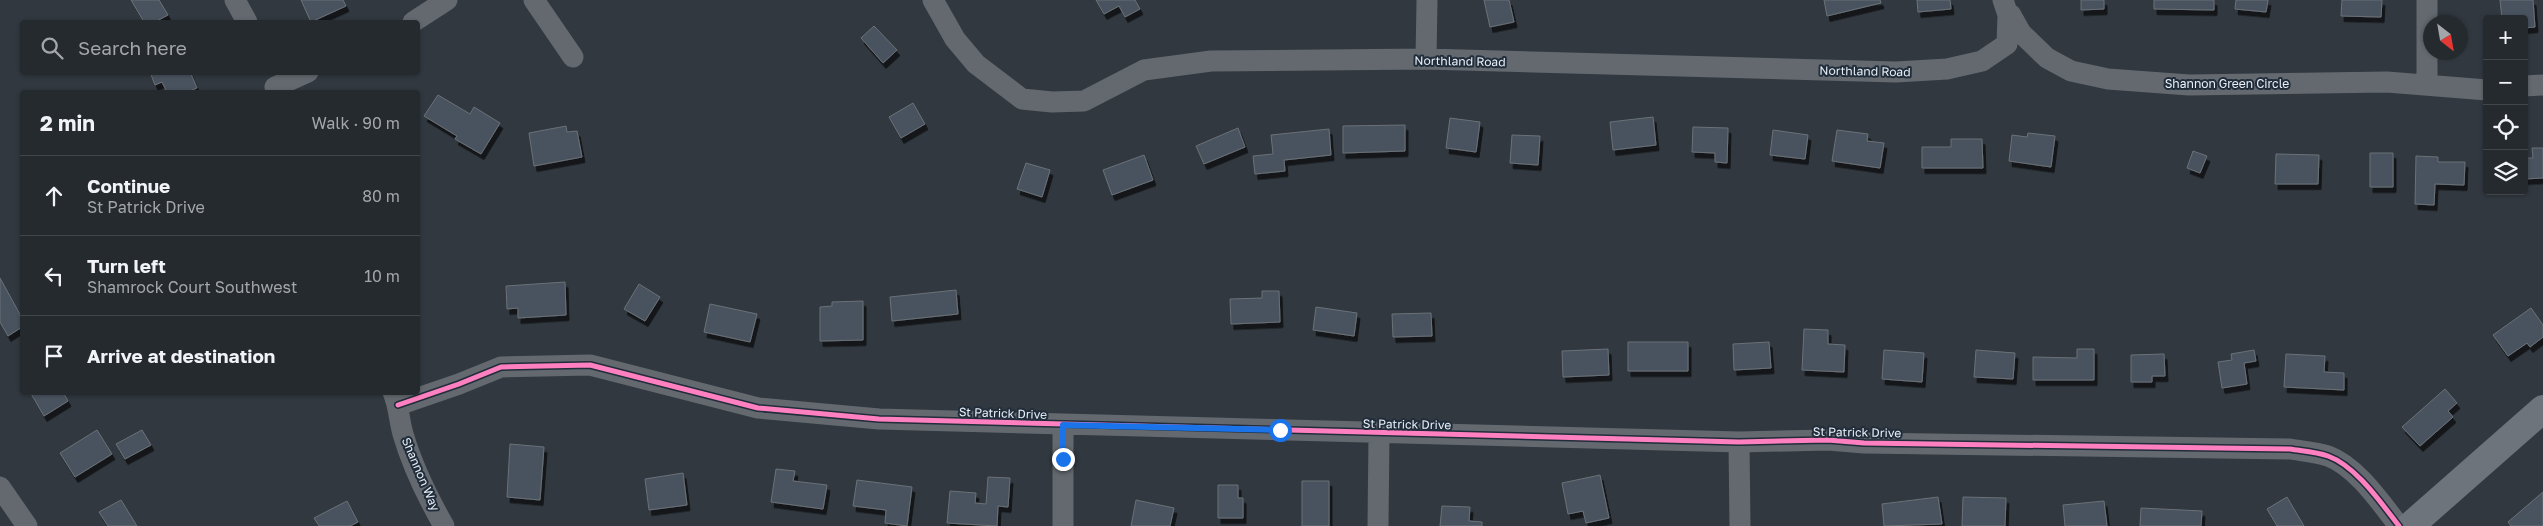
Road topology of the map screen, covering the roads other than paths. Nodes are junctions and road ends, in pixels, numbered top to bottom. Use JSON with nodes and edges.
{"nodes":[{"id":1,"x":236,"y":0,"type":"edge"},
{"id":2,"x":447,"y":0,"type":"edge"},
{"id":3,"x":534,"y":0,"type":"edge"},
{"id":4,"x":933,"y":0,"type":"edge"},
{"id":5,"x":1428,"y":0,"type":"edge"},
{"id":6,"x":2427,"y":0,"type":"edge"},
{"id":7,"x":2005,"y":7,"type":"edge"},
{"id":8,"x":246,"y":20,"type":"edge"},
{"id":9,"x":416,"y":20,"type":"edge"},
{"id":10,"x":573,"y":57,"type":"dead end"},
{"id":11,"x":1426,"y":59,"type":"junction"},
{"id":12,"x":300,"y":75,"type":"edge"},
{"id":13,"x":274,"y":84,"type":"edge"},
{"id":14,"x":2427,"y":85,"type":"junction"},
{"id":15,"x":2543,"y":85,"type":"edge"},
{"id":16,"x":2528,"y":86,"type":"edge"},
{"id":17,"x":2483,"y":90,"type":"edge"},
{"id":18,"x":420,"y":393,"type":"edge"},
{"id":19,"x":413,"y":395,"type":"edge"},
{"id":20,"x":396,"y":399,"type":"edge"},
{"id":21,"x":2543,"y":409,"type":"edge"},
{"id":22,"x":1063,"y":425,"type":"junction"},
{"id":23,"x":1379,"y":433,"type":"junction"},
{"id":24,"x":1739,"y":442,"type":"junction"},
{"id":25,"x":0,"y":487,"type":"edge"},
{"id":26,"x":27,"y":526,"type":"edge"},
{"id":27,"x":444,"y":526,"type":"edge"},
{"id":28,"x":1063,"y":526,"type":"edge"},
{"id":29,"x":1378,"y":526,"type":"edge"},
{"id":30,"x":1740,"y":526,"type":"edge"},
{"id":31,"x":2399,"y":526,"type":"edge"},
{"id":32,"x":2410,"y":526,"type":"edge"}],
"edges":[{"from":1,"to":8,"type":"street"},
{"from":2,"to":9,"type":"street"},
{"from":3,"to":10,"type":"street"},
{"from":4,"to":11,"type":"street","name":"Northland Road"},
{"from":5,"to":11,"type":"street"},
{"from":6,"to":14,"type":"street"},
{"from":7,"to":11,"type":"street","name":"Northland Road"},
{"from":7,"to":14,"type":"street","name":"Shannon Green Circle"},
{"from":12,"to":13,"type":"street"},
{"from":14,"to":17,"type":"street","name":"Shannon Green Circle"},
{"from":15,"to":16,"type":"street"},
{"from":18,"to":22,"type":"street","name":"St Patrick Drive"},
{"from":19,"to":20,"type":"street","name":"St Patrick Drive"},
{"from":20,"to":27,"type":"street","name":"Shannon Way"},
{"from":21,"to":32,"type":"street"},
{"from":22,"to":23,"type":"street","name":"St Patrick Drive"},
{"from":22,"to":28,"type":"street"},
{"from":23,"to":24,"type":"street","name":"St Patrick Drive"},
{"from":23,"to":29,"type":"street"},
{"from":24,"to":30,"type":"street"},
{"from":24,"to":31,"type":"street","name":"St Patrick Drive"},
{"from":25,"to":26,"type":"street"}]}
